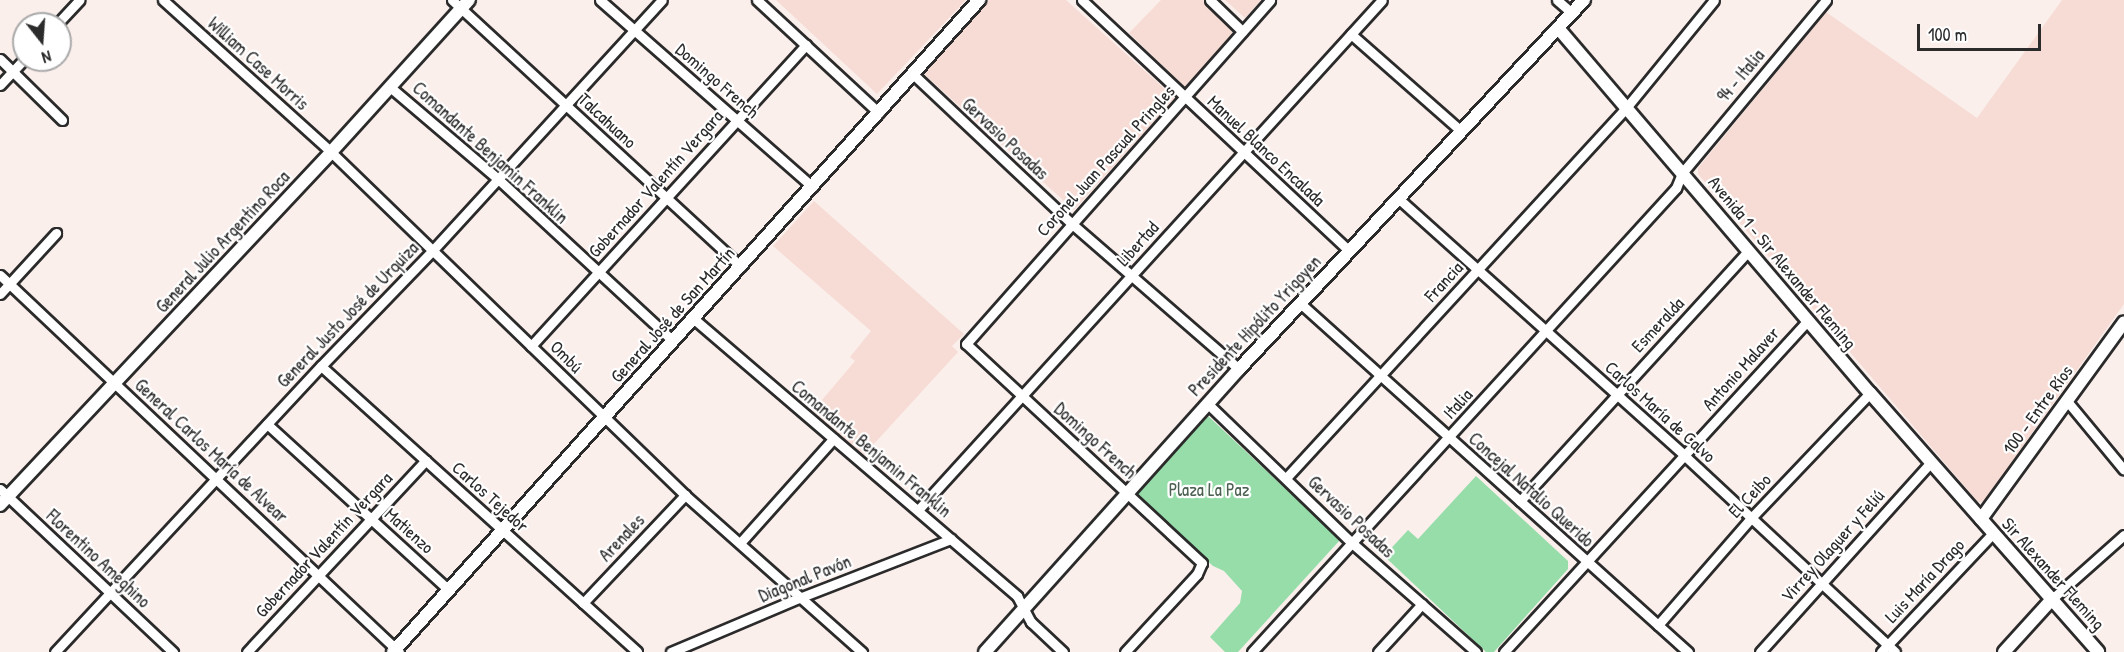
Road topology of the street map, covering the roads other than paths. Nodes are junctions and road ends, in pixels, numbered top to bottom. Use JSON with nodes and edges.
{"nodes":[{"id":1,"x":79,"y":0,"type":"edge"},
{"id":2,"x":163,"y":0,"type":"edge"},
{"id":3,"x":600,"y":0,"type":"edge"},
{"id":4,"x":662,"y":0,"type":"edge"},
{"id":5,"x":757,"y":0,"type":"edge"},
{"id":6,"x":979,"y":0,"type":"edge"},
{"id":7,"x":1082,"y":0,"type":"edge"},
{"id":8,"x":1210,"y":0,"type":"edge"},
{"id":9,"x":1270,"y":0,"type":"edge"},
{"id":10,"x":1382,"y":0,"type":"edge"},
{"id":11,"x":1557,"y":0,"type":"edge"},
{"id":12,"x":1584,"y":0,"type":"edge"},
{"id":13,"x":1714,"y":0,"type":"edge"},
{"id":14,"x":1826,"y":0,"type":"edge"},
{"id":15,"x":460,"y":3,"type":"edge"},
{"id":16,"x":68,"y":12,"type":"edge"},
{"id":17,"x":1572,"y":13,"type":"junction"},
{"id":18,"x":1558,"y":28,"type":"junction"},
{"id":19,"x":634,"y":30,"type":"junction"},
{"id":20,"x":1242,"y":31,"type":"junction"},
{"id":21,"x":1351,"y":34,"type":"junction"},
{"id":22,"x":806,"y":45,"type":"junction"},
{"id":23,"x":0,"y":59,"type":"edge"},
{"id":24,"x":12,"y":70,"type":"edge"},
{"id":25,"x":12,"y":72,"type":"edge"},
{"id":26,"x":14,"y":72,"type":"edge"},
{"id":27,"x":913,"y":74,"type":"junction"},
{"id":28,"x":0,"y":85,"type":"edge"},
{"id":29,"x":390,"y":87,"type":"junction"},
{"id":30,"x":1185,"y":97,"type":"junction"},
{"id":31,"x":565,"y":104,"type":"junction"},
{"id":32,"x":1626,"y":108,"type":"junction"},
{"id":33,"x":879,"y":112,"type":"junction"},
{"id":34,"x":62,"y":120,"type":"dead end"},
{"id":35,"x":737,"y":120,"type":"junction"},
{"id":36,"x":1461,"y":131,"type":"junction"},
{"id":37,"x":331,"y":152,"type":"junction"},
{"id":38,"x":1243,"y":153,"type":"junction"},
{"id":39,"x":1682,"y":173,"type":"junction"},
{"id":40,"x":497,"y":178,"type":"junction"},
{"id":41,"x":813,"y":187,"type":"junction"},
{"id":42,"x":666,"y":198,"type":"junction"},
{"id":43,"x":1399,"y":199,"type":"junction"},
{"id":44,"x":1071,"y":223,"type":"junction"},
{"id":45,"x":56,"y":233,"type":"dead end"},
{"id":46,"x":432,"y":251,"type":"junction"},
{"id":47,"x":1349,"y":251,"type":"junction"},
{"id":48,"x":1748,"y":251,"type":"junction"},
{"id":49,"x":741,"y":267,"type":"junction"},
{"id":50,"x":1477,"y":270,"type":"junction"},
{"id":51,"x":597,"y":273,"type":"junction"},
{"id":52,"x":0,"y":275,"type":"edge"},
{"id":53,"x":1131,"y":276,"type":"junction"},
{"id":54,"x":9,"y":284,"type":"junction"},
{"id":55,"x":0,"y":294,"type":"edge"},
{"id":56,"x":1300,"y":303,"type":"junction"},
{"id":57,"x":694,"y":319,"type":"junction"},
{"id":58,"x":1808,"y":320,"type":"junction"},
{"id":59,"x":2124,"y":322,"type":"edge"},
{"id":60,"x":1546,"y":332,"type":"junction"},
{"id":61,"x":674,"y":341,"type":"junction"},
{"id":62,"x":966,"y":344,"type":"joint"},
{"id":63,"x":531,"y":346,"type":"junction"},
{"id":64,"x":321,"y":366,"type":"junction"},
{"id":65,"x":1239,"y":369,"type":"junction"},
{"id":66,"x":1380,"y":375,"type":"junction"},
{"id":67,"x":116,"y":384,"type":"junction"},
{"id":68,"x":1869,"y":393,"type":"junction"},
{"id":69,"x":1617,"y":394,"type":"junction"},
{"id":70,"x":1022,"y":397,"type":"junction"},
{"id":71,"x":2067,"y":401,"type":"junction"},
{"id":72,"x":1208,"y":404,"type":"junction"},
{"id":73,"x":604,"y":418,"type":"junction"},
{"id":74,"x":267,"y":424,"type":"junction"},
{"id":75,"x":1448,"y":438,"type":"junction"},
{"id":76,"x":833,"y":439,"type":"junction"},
{"id":77,"x":1685,"y":456,"type":"junction"},
{"id":78,"x":426,"y":460,"type":"junction"},
{"id":79,"x":1930,"y":463,"type":"junction"},
{"id":80,"x":2124,"y":470,"type":"edge"},
{"id":81,"x":1286,"y":478,"type":"junction"},
{"id":82,"x":218,"y":479,"type":"junction"},
{"id":83,"x":1128,"y":494,"type":"junction"},
{"id":84,"x":685,"y":495,"type":"junction"},
{"id":85,"x":3,"y":497,"type":"edge"},
{"id":86,"x":1520,"y":501,"type":"junction"},
{"id":87,"x":918,"y":510,"type":"junction"},
{"id":88,"x":1751,"y":518,"type":"junction"},
{"id":89,"x":371,"y":519,"type":"junction"},
{"id":90,"x":1981,"y":519,"type":"junction"},
{"id":91,"x":503,"y":531,"type":"junction"},
{"id":92,"x":1993,"y":533,"type":"junction"},
{"id":93,"x":2124,"y":535,"type":"edge"},
{"id":94,"x":951,"y":538,"type":"junction"},
{"id":95,"x":740,"y":543,"type":"junction"},
{"id":96,"x":1352,"y":543,"type":"junction"},
{"id":97,"x":1587,"y":562,"type":"junction"},
{"id":98,"x":318,"y":576,"type":"junction"},
{"id":99,"x":1821,"y":584,"type":"junction"},
{"id":100,"x":449,"y":590,"type":"junction"},
{"id":101,"x":110,"y":592,"type":"junction"},
{"id":102,"x":799,"y":598,"type":"junction"},
{"id":103,"x":2053,"y":598,"type":"junction"},
{"id":104,"x":583,"y":603,"type":"junction"},
{"id":105,"x":1422,"y":604,"type":"junction"},
{"id":106,"x":1024,"y":608,"type":"junction"},
{"id":107,"x":1658,"y":625,"type":"junction"},
{"id":108,"x":853,"y":644,"type":"junction"},
{"id":109,"x":1259,"y":644,"type":"junction"},
{"id":110,"x":1884,"y":648,"type":"edge"},
{"id":111,"x":396,"y":651,"type":"edge"},
{"id":112,"x":55,"y":652,"type":"edge"},
{"id":113,"x":173,"y":652,"type":"edge"},
{"id":114,"x":247,"y":652,"type":"edge"},
{"id":115,"x":638,"y":652,"type":"edge"},
{"id":116,"x":672,"y":652,"type":"edge"},
{"id":117,"x":846,"y":652,"type":"edge"},
{"id":118,"x":862,"y":652,"type":"edge"},
{"id":119,"x":985,"y":652,"type":"edge"},
{"id":120,"x":1063,"y":652,"type":"edge"},
{"id":121,"x":1125,"y":652,"type":"edge"},
{"id":122,"x":1252,"y":652,"type":"edge"},
{"id":123,"x":1268,"y":652,"type":"edge"},
{"id":124,"x":1378,"y":652,"type":"edge"},
{"id":125,"x":1476,"y":652,"type":"edge"},
{"id":126,"x":1504,"y":652,"type":"edge"},
{"id":127,"x":1688,"y":652,"type":"edge"},
{"id":128,"x":1760,"y":652,"type":"edge"},
{"id":129,"x":1895,"y":652,"type":"edge"},
{"id":130,"x":2004,"y":652,"type":"edge"},
{"id":131,"x":2098,"y":652,"type":"edge"}],
"edges":[{"from":1,"to":16,"type":"street"},
{"from":2,"to":37,"type":"street","name":"William Case Morris"},
{"from":3,"to":19,"type":"street","name":"Domingo French"},
{"from":4,"to":19,"type":"street","name":"General Justo José de Urquiza"},
{"from":5,"to":22,"type":"street"},
{"from":6,"to":27,"type":"street","name":"General José de San Martín"},
{"from":7,"to":30,"type":"street","name":"Manuel Blanco Encalada"},
{"from":8,"to":20,"type":"street"},
{"from":9,"to":20,"type":"street","name":"Coronel Juan Pascual Pringles"},
{"from":10,"to":21,"type":"street","name":"Libertad"},
{"from":11,"to":17,"type":"street"},
{"from":12,"to":17,"type":"street","name":"Presidente Hipólito Yrigoyen"},
{"from":13,"to":32,"type":"street","name":"Francia"},
{"from":14,"to":39,"type":"street","name":"94 - Italia"},
{"from":15,"to":29,"type":"street","name":"General Julio Argentino Roca"},
{"from":15,"to":31,"type":"street","name":"Talcahuano"},
{"from":17,"to":18,"type":"street","name":"Presidente Hipólito Yrigoyen"},
{"from":18,"to":32,"type":"street","name":"Avenida 1 - Sir Alexander Fleming"},
{"from":18,"to":36,"type":"street","name":"Presidente Hipólito Yrigoyen"},
{"from":19,"to":31,"type":"street","name":"General Justo José de Urquiza"},
{"from":19,"to":35,"type":"street","name":"Domingo French"},
{"from":20,"to":30,"type":"street","name":"Coronel Juan Pascual Pringles"},
{"from":21,"to":36,"type":"street"},
{"from":21,"to":38,"type":"street","name":"Libertad"},
{"from":22,"to":33,"type":"street"},
{"from":22,"to":35,"type":"street","name":"Gobernador Valentín Vergara"},
{"from":23,"to":24,"type":"street"},
{"from":25,"to":28,"type":"street"},
{"from":26,"to":34,"type":"street"},
{"from":27,"to":33,"type":"street","name":"General José de San Martín"},
{"from":27,"to":44,"type":"street","name":"Gervasio Posadas"},
{"from":29,"to":37,"type":"street","name":"General Julio Argentino Roca"},
{"from":29,"to":40,"type":"street","name":"Comandante Benjamin Franklin"},
{"from":30,"to":38,"type":"street","name":"Manuel Blanco Encalada"},
{"from":30,"to":44,"type":"street","name":"Coronel Juan Pascual Pringles"},
{"from":31,"to":40,"type":"street","name":"General Justo José de Urquiza"},
{"from":31,"to":42,"type":"street","name":"Talcahuano"},
{"from":32,"to":39,"type":"street","name":"Avenida 1 - Sir Alexander Fleming"},
{"from":32,"to":50,"type":"street","name":"Francia"},
{"from":33,"to":41,"type":"street","name":"General José de San Martín"},
{"from":35,"to":41,"type":"street","name":"Domingo French"},
{"from":35,"to":42,"type":"street","name":"Gobernador Valentín Vergara"},
{"from":36,"to":43,"type":"street","name":"Presidente Hipólito Yrigoyen"},
{"from":37,"to":46,"type":"street","name":"Ombú"},
{"from":37,"to":67,"type":"street","name":"General Julio Argentino Roca"},
{"from":38,"to":47,"type":"street","name":"Manuel Blanco Encalada"},
{"from":38,"to":53,"type":"street","name":"Libertad"},
{"from":39,"to":48,"type":"street","name":"Avenida 1 - Sir Alexander Fleming"},
{"from":39,"to":60,"type":"street","name":"Italia"},
{"from":40,"to":46,"type":"street","name":"General Justo José de Urquiza"},
{"from":40,"to":51,"type":"street","name":"Comandante Benjamin Franklin"},
{"from":41,"to":49,"type":"street","name":"General José de San Martín"},
{"from":42,"to":49,"type":"street","name":"Talcahuano"},
{"from":42,"to":51,"type":"street","name":"Gobernador Valentín Vergara"},
{"from":43,"to":47,"type":"street","name":"Presidente Hipólito Yrigoyen"},
{"from":43,"to":50,"type":"street","name":"Carlos María de Calvo"},
{"from":44,"to":53,"type":"street","name":"Gervasio Posadas"},
{"from":44,"to":62,"type":"street","name":"Coronel Juan Pascual Pringles"},
{"from":45,"to":54,"type":"street"},
{"from":46,"to":63,"type":"street","name":"Ombú"},
{"from":46,"to":64,"type":"street","name":"General Justo José de Urquiza"},
{"from":47,"to":56,"type":"street","name":"Presidente Hipólito Yrigoyen"},
{"from":48,"to":58,"type":"street","name":"Avenida 1 - Sir Alexander Fleming"},
{"from":48,"to":69,"type":"street","name":"Esmeralda"},
{"from":49,"to":57,"type":"street","name":"General José de San Martín"},
{"from":50,"to":60,"type":"street","name":"Carlos María de Calvo"},
{"from":50,"to":66,"type":"street","name":"Francia"},
{"from":51,"to":61,"type":"street","name":"Comandante Benjamin Franklin"},
{"from":51,"to":63,"type":"street","name":"Gobernador Valentín Vergara"},
{"from":52,"to":54,"type":"street","name":"General Carlos María de Alvear"},
{"from":53,"to":65,"type":"street","name":"Gervasio Posadas"},
{"from":53,"to":70,"type":"street","name":"Libertad"},
{"from":54,"to":55,"type":"street"},
{"from":54,"to":67,"type":"street","name":"General Carlos María de Alvear"},
{"from":56,"to":65,"type":"street","name":"Presidente Hipólito Yrigoyen"},
{"from":56,"to":66,"type":"street","name":"Concejal Natalio Querido"},
{"from":57,"to":61,"type":"street","name":"General José de San Martín"},
{"from":57,"to":76,"type":"street","name":"Comandante Benjamin Franklin"},
{"from":58,"to":68,"type":"street","name":"Avenida 1 - Sir Alexander Fleming"},
{"from":58,"to":77,"type":"street","name":"Antonio Malaver"},
{"from":59,"to":71,"type":"street","name":"100 - Entre Ríos"},
{"from":60,"to":69,"type":"street","name":"Carlos María de Calvo"},
{"from":60,"to":75,"type":"street","name":"Italia"},
{"from":61,"to":73,"type":"street","name":"General José de San Martín"},
{"from":62,"to":70,"type":"street","name":"Domingo French"},
{"from":63,"to":73,"type":"street","name":"Ombú"},
{"from":64,"to":74,"type":"street","name":"General Justo José de Urquiza"},
{"from":64,"to":78,"type":"street","name":"Carlos Tejedor"},
{"from":65,"to":72,"type":"street","name":"Presidente Hipólito Yrigoyen"},
{"from":66,"to":75,"type":"street","name":"Concejal Natalio Querido"},
{"from":66,"to":81,"type":"street","name":"Francia"},
{"from":67,"to":82,"type":"street","name":"General Carlos María de Alvear"},
{"from":67,"to":85,"type":"street","name":"General Julio Argentino Roca"},
{"from":68,"to":79,"type":"street","name":"Avenida 1 - Sir Alexander Fleming"},
{"from":68,"to":88,"type":"street","name":"El Ceibo"},
{"from":69,"to":77,"type":"street","name":"Carlos María de Calvo"},
{"from":69,"to":86,"type":"street","name":"Esmeralda"},
{"from":70,"to":83,"type":"street","name":"Domingo French"},
{"from":70,"to":87,"type":"street","name":"Libertad"},
{"from":71,"to":80,"type":"street"},
{"from":71,"to":90,"type":"street","name":"100 - Entre Ríos"},
{"from":72,"to":81,"type":"street","name":"Gervasio Posadas"},
{"from":72,"to":83,"type":"street","name":"Presidente Hipólito Yrigoyen"},
{"from":73,"to":84,"type":"street","name":"Ombú"},
{"from":73,"to":91,"type":"street","name":"General José de San Martín"},
{"from":74,"to":82,"type":"street","name":"General Justo José de Urquiza"},
{"from":74,"to":89,"type":"street","name":"Matienzo"},
{"from":75,"to":86,"type":"street","name":"Concejal Natalio Querido"},
{"from":75,"to":96,"type":"street","name":"Italia"},
{"from":76,"to":87,"type":"street","name":"Comandante Benjamin Franklin"},
{"from":76,"to":95,"type":"street"},
{"from":77,"to":88,"type":"street","name":"Carlos María de Calvo"},
{"from":77,"to":97,"type":"street","name":"Antonio Malaver"},
{"from":78,"to":89,"type":"street","name":"Gobernador Valentín Vergara"},
{"from":78,"to":91,"type":"street","name":"Carlos Tejedor"},
{"from":79,"to":90,"type":"street","name":"Avenida 1 - Sir Alexander Fleming"},
{"from":79,"to":99,"type":"street","name":"Virrey Olaguer y Feliú"},
{"from":81,"to":96,"type":"street","name":"Gervasio Posadas"},
{"from":82,"to":98,"type":"street","name":"General Carlos María de Alvear"},
{"from":82,"to":101,"type":"street","name":"General Justo José de Urquiza"},
{"from":83,"to":106,"type":"street","name":"Presidente Hipólito Yrigoyen"},
{"from":83,"to":121,"type":"street","name":"Domingo French"},
{"from":84,"to":95,"type":"street","name":"Ombú"},
{"from":84,"to":104,"type":"street","name":"Arenales"},
{"from":85,"to":101,"type":"street","name":"Florentino Ameghino"},
{"from":86,"to":97,"type":"street","name":"Concejal Natalio Querido"},
{"from":87,"to":94,"type":"street","name":"Comandante Benjamin Franklin"},
{"from":88,"to":99,"type":"street","name":"Carlos María de Calvo"},
{"from":88,"to":107,"type":"street","name":"El Ceibo"},
{"from":89,"to":98,"type":"street","name":"Gobernador Valentín Vergara"},
{"from":89,"to":100,"type":"street","name":"Matienzo"},
{"from":90,"to":92,"type":"street","name":"Sir Alexander Fleming"},
{"from":91,"to":100,"type":"street","name":"General José de San Martín"},
{"from":91,"to":104,"type":"street","name":"Carlos Tejedor"},
{"from":92,"to":103,"type":"street","name":"Sir Alexander Fleming"},
{"from":92,"to":110,"type":"street","name":"Luis María Drago"},
{"from":93,"to":103,"type":"street"},
{"from":94,"to":102,"type":"street","name":"Diagonal Pavón"},
{"from":94,"to":106,"type":"street","name":"Comandante Benjamin Franklin"},
{"from":95,"to":102,"type":"street","name":"Ombú"},
{"from":96,"to":105,"type":"street","name":"Gervasio Posadas"},
{"from":96,"to":109,"type":"street","name":"Italia"},
{"from":97,"to":107,"type":"street","name":"Concejal Natalio Querido"},
{"from":97,"to":126,"type":"street","name":"Antonio Malaver"},
{"from":98,"to":111,"type":"street","name":"General Carlos María de Alvear"},
{"from":98,"to":114,"type":"street","name":"Gobernador Valentín Vergara"},
{"from":99,"to":110,"type":"street","name":"Carlos María de Calvo"},
{"from":99,"to":128,"type":"street","name":"Virrey Olaguer y Feliú"},
{"from":100,"to":111,"type":"street","name":"General José de San Martín"},
{"from":101,"to":112,"type":"street","name":"General Justo José de Urquiza"},
{"from":101,"to":113,"type":"street","name":"Florentino Ameghino"},
{"from":102,"to":108,"type":"street","name":"Ombú"},
{"from":102,"to":116,"type":"street","name":"Diagonal Pavón"},
{"from":103,"to":130,"type":"street"},
{"from":103,"to":131,"type":"street","name":"Sir Alexander Fleming"},
{"from":104,"to":115,"type":"street","name":"Carlos Tejedor"},
{"from":105,"to":124,"type":"street"},
{"from":105,"to":125,"type":"street","name":"Gervasio Posadas"},
{"from":106,"to":119,"type":"street","name":"Presidente Hipólito Yrigoyen"},
{"from":106,"to":120,"type":"street","name":"Comandante Benjamin Franklin"},
{"from":107,"to":127,"type":"street","name":"Concejal Natalio Querido"},
{"from":108,"to":117,"type":"street"},
{"from":108,"to":118,"type":"street","name":"Ombú"},
{"from":109,"to":122,"type":"street","name":"Italia"},
{"from":109,"to":123,"type":"street"},
{"from":110,"to":129,"type":"street","name":"Carlos María de Calvo"}]}
